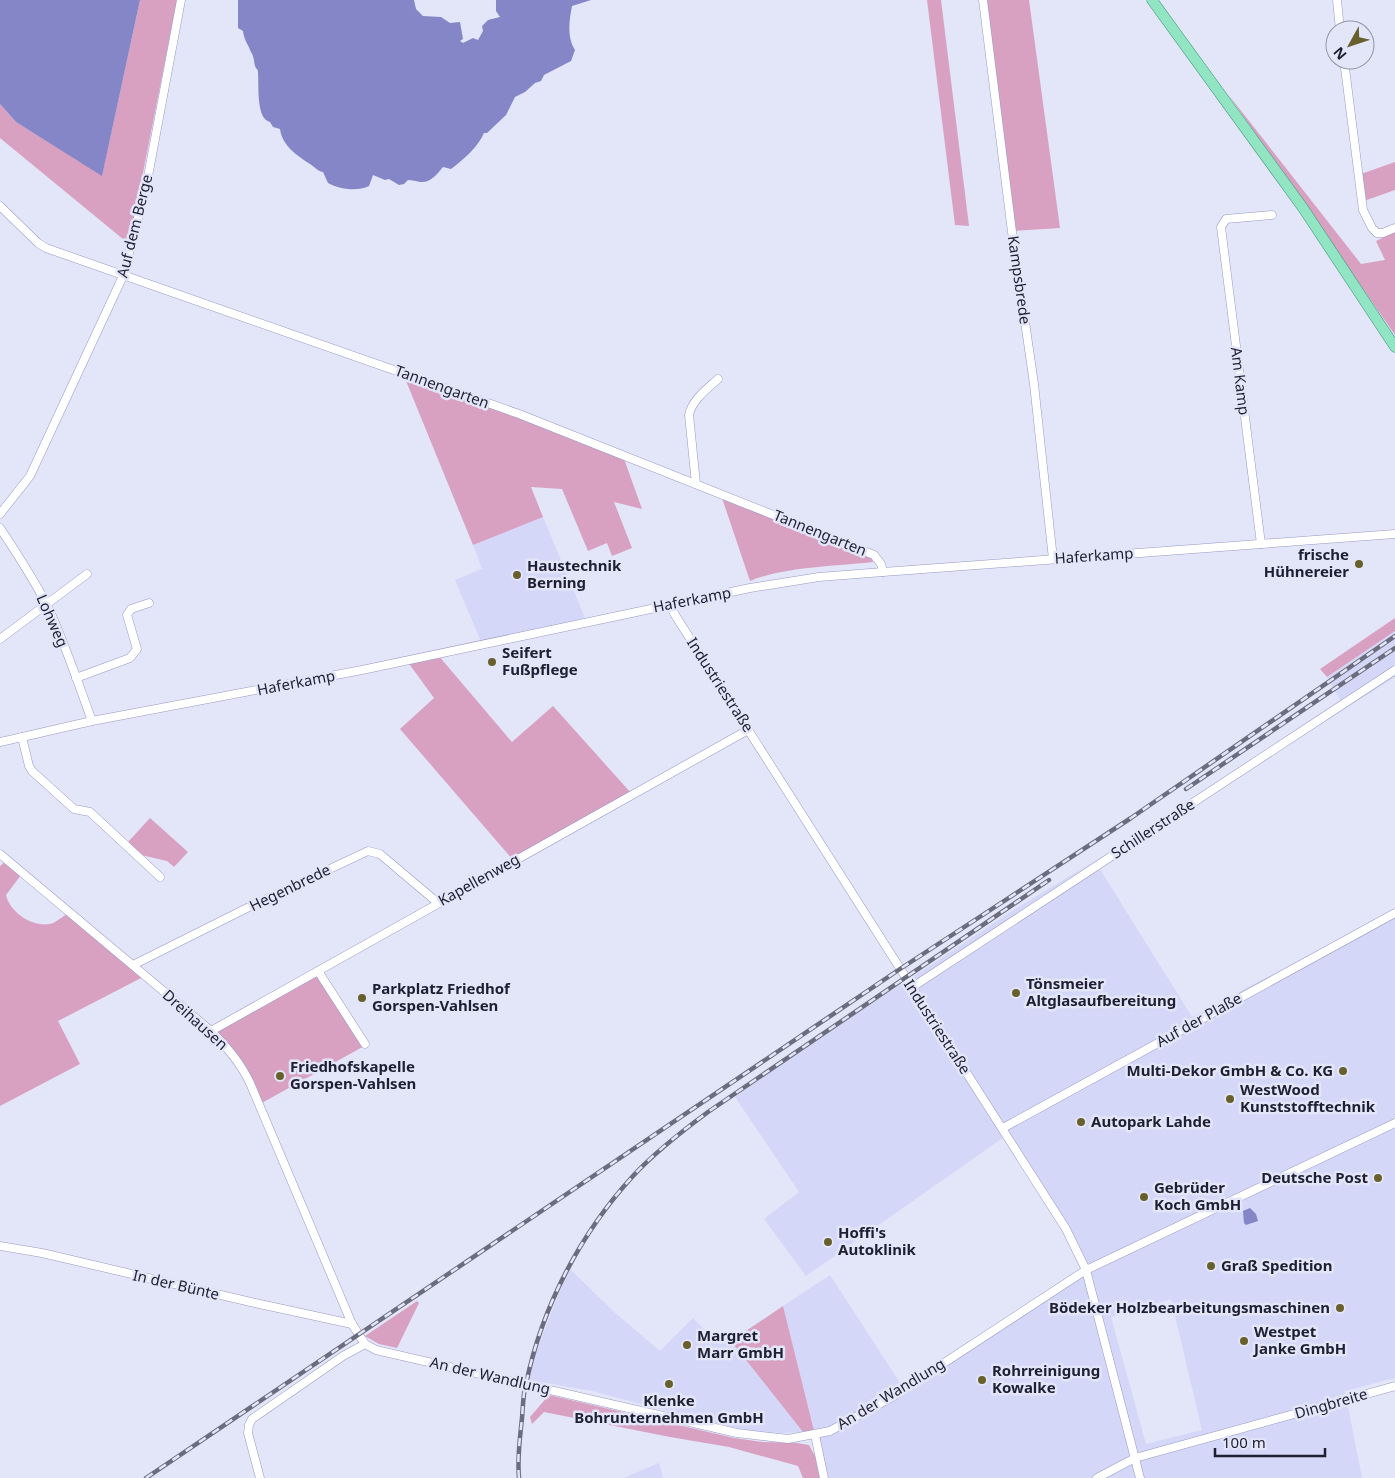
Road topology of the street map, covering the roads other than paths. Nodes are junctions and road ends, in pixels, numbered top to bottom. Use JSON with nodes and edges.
{"nodes":[{"id":1,"x":181,"y":0,"type":"edge"},
{"id":2,"x":983,"y":0,"type":"edge"},
{"id":3,"x":1152,"y":0,"type":"edge"},
{"id":4,"x":1337,"y":0,"type":"edge"},
{"id":5,"x":1339,"y":20,"type":"edge"},
{"id":6,"x":1345,"y":70,"type":"edge"},
{"id":7,"x":0,"y":206,"type":"edge"},
{"id":8,"x":1272,"y":216,"type":"dead end"},
{"id":9,"x":1395,"y":228,"type":"edge"},
{"id":10,"x":123,"y":276,"type":"junction"},
{"id":11,"x":1395,"y":347,"type":"edge"},
{"id":12,"x":718,"y":379,"type":"dead end"},
{"id":13,"x":696,"y":484,"type":"junction"},
{"id":14,"x":0,"y":514,"type":"edge"},
{"id":15,"x":0,"y":528,"type":"edge"},
{"id":16,"x":1395,"y":534,"type":"edge"},
{"id":17,"x":1261,"y":544,"type":"junction"},
{"id":18,"x":1053,"y":559,"type":"junction"},
{"id":19,"x":883,"y":572,"type":"junction"},
{"id":20,"x":87,"y":574,"type":"dead end"},
{"id":21,"x":149,"y":603,"type":"dead end"},
{"id":22,"x":46,"y":604,"type":"junction"},
{"id":23,"x":670,"y":604,"type":"junction"},
{"id":24,"x":0,"y":639,"type":"edge"},
{"id":25,"x":1395,"y":670,"type":"edge"},
{"id":26,"x":76,"y":678,"type":"junction"},
{"id":27,"x":92,"y":721,"type":"junction"},
{"id":28,"x":748,"y":730,"type":"junction"},
{"id":29,"x":22,"y":737,"type":"junction"},
{"id":30,"x":0,"y":742,"type":"edge"},
{"id":31,"x":0,"y":854,"type":"edge"},
{"id":32,"x":160,"y":877,"type":"dead end"},
{"id":33,"x":438,"y":903,"type":"junction"},
{"id":34,"x":1395,"y":913,"type":"edge"},
{"id":35,"x":133,"y":965,"type":"junction"},
{"id":36,"x":318,"y":971,"type":"junction"},
{"id":37,"x":911,"y":988,"type":"junction"},
{"id":38,"x":211,"y":1031,"type":"junction"},
{"id":39,"x":365,"y":1044,"type":"dead end"},
{"id":40,"x":1395,"y":1122,"type":"edge"},
{"id":41,"x":1003,"y":1128,"type":"junction"},
{"id":42,"x":0,"y":1246,"type":"edge"},
{"id":43,"x":1086,"y":1270,"type":"junction"},
{"id":44,"x":352,"y":1324,"type":"junction"},
{"id":45,"x":364,"y":1344,"type":"junction"},
{"id":46,"x":1395,"y":1386,"type":"edge"},
{"id":47,"x":815,"y":1435,"type":"junction"},
{"id":48,"x":1135,"y":1458,"type":"junction"},
{"id":49,"x":260,"y":1478,"type":"edge"},
{"id":50,"x":824,"y":1478,"type":"edge"},
{"id":51,"x":1097,"y":1478,"type":"edge"},
{"id":52,"x":1140,"y":1478,"type":"edge"}],
"edges":[{"from":1,"to":10,"type":"street","name":"Auf dem Berge"},
{"from":2,"to":18,"type":"street","name":"Kampsbrede"},
{"from":3,"to":11,"type":"main road"},
{"from":4,"to":5,"type":"street"},
{"from":6,"to":9,"type":"street"},
{"from":7,"to":10,"type":"street","name":"Tannengarten"},
{"from":8,"to":17,"type":"street","name":"Am Kamp"},
{"from":10,"to":13,"type":"street","name":"Tannengarten"},
{"from":10,"to":14,"type":"street","name":"Auf dem Berge"},
{"from":12,"to":13,"type":"street"},
{"from":13,"to":19,"type":"street","name":"Tannengarten"},
{"from":15,"to":22,"type":"street","name":"Lohweg"},
{"from":16,"to":17,"type":"street","name":"Haferkamp"},
{"from":17,"to":18,"type":"street","name":"Haferkamp"},
{"from":18,"to":19,"type":"street","name":"Haferkamp"},
{"from":19,"to":23,"type":"street","name":"Haferkamp"},
{"from":20,"to":22,"type":"street"},
{"from":21,"to":26,"type":"street"},
{"from":22,"to":24,"type":"street"},
{"from":22,"to":26,"type":"street","name":"Lohweg"},
{"from":23,"to":27,"type":"street","name":"Haferkamp"},
{"from":23,"to":28,"type":"street","name":"Industriestraße"},
{"from":25,"to":37,"type":"street","name":"Schillerstraße"},
{"from":26,"to":27,"type":"street","name":"Lohweg"},
{"from":27,"to":29,"type":"street","name":"Haferkamp"},
{"from":28,"to":33,"type":"street","name":"Kapellenweg"},
{"from":28,"to":37,"type":"street","name":"Industriestraße"},
{"from":29,"to":30,"type":"street","name":"Haferkamp"},
{"from":29,"to":32,"type":"street"},
{"from":31,"to":35,"type":"street","name":"Dreihausen"},
{"from":33,"to":35,"type":"street","name":"Hegenbrede"},
{"from":33,"to":36,"type":"street","name":"Kapellenweg"},
{"from":34,"to":41,"type":"street","name":"Auf der Plaße"},
{"from":35,"to":38,"type":"street","name":"Dreihausen"},
{"from":36,"to":38,"type":"street","name":"Kapellenweg"},
{"from":36,"to":39,"type":"street"},
{"from":37,"to":41,"type":"street","name":"Industriestraße"},
{"from":38,"to":44,"type":"street","name":"Dreihausen"},
{"from":40,"to":43,"type":"street","name":"An der Wandlung"},
{"from":41,"to":43,"type":"street","name":"Industriestraße"},
{"from":42,"to":44,"type":"street","name":"In der Bünte"},
{"from":43,"to":47,"type":"street","name":"An der Wandlung"},
{"from":43,"to":48,"type":"street","name":"Industriestraße"},
{"from":44,"to":45,"type":"street"},
{"from":45,"to":47,"type":"street","name":"An der Wandlung"},
{"from":45,"to":49,"type":"street"},
{"from":46,"to":48,"type":"street","name":"Dingbreite"},
{"from":47,"to":50,"type":"street"},
{"from":48,"to":51,"type":"street","name":"Dingbreite"},
{"from":48,"to":52,"type":"street","name":"Industriestraße"}]}
